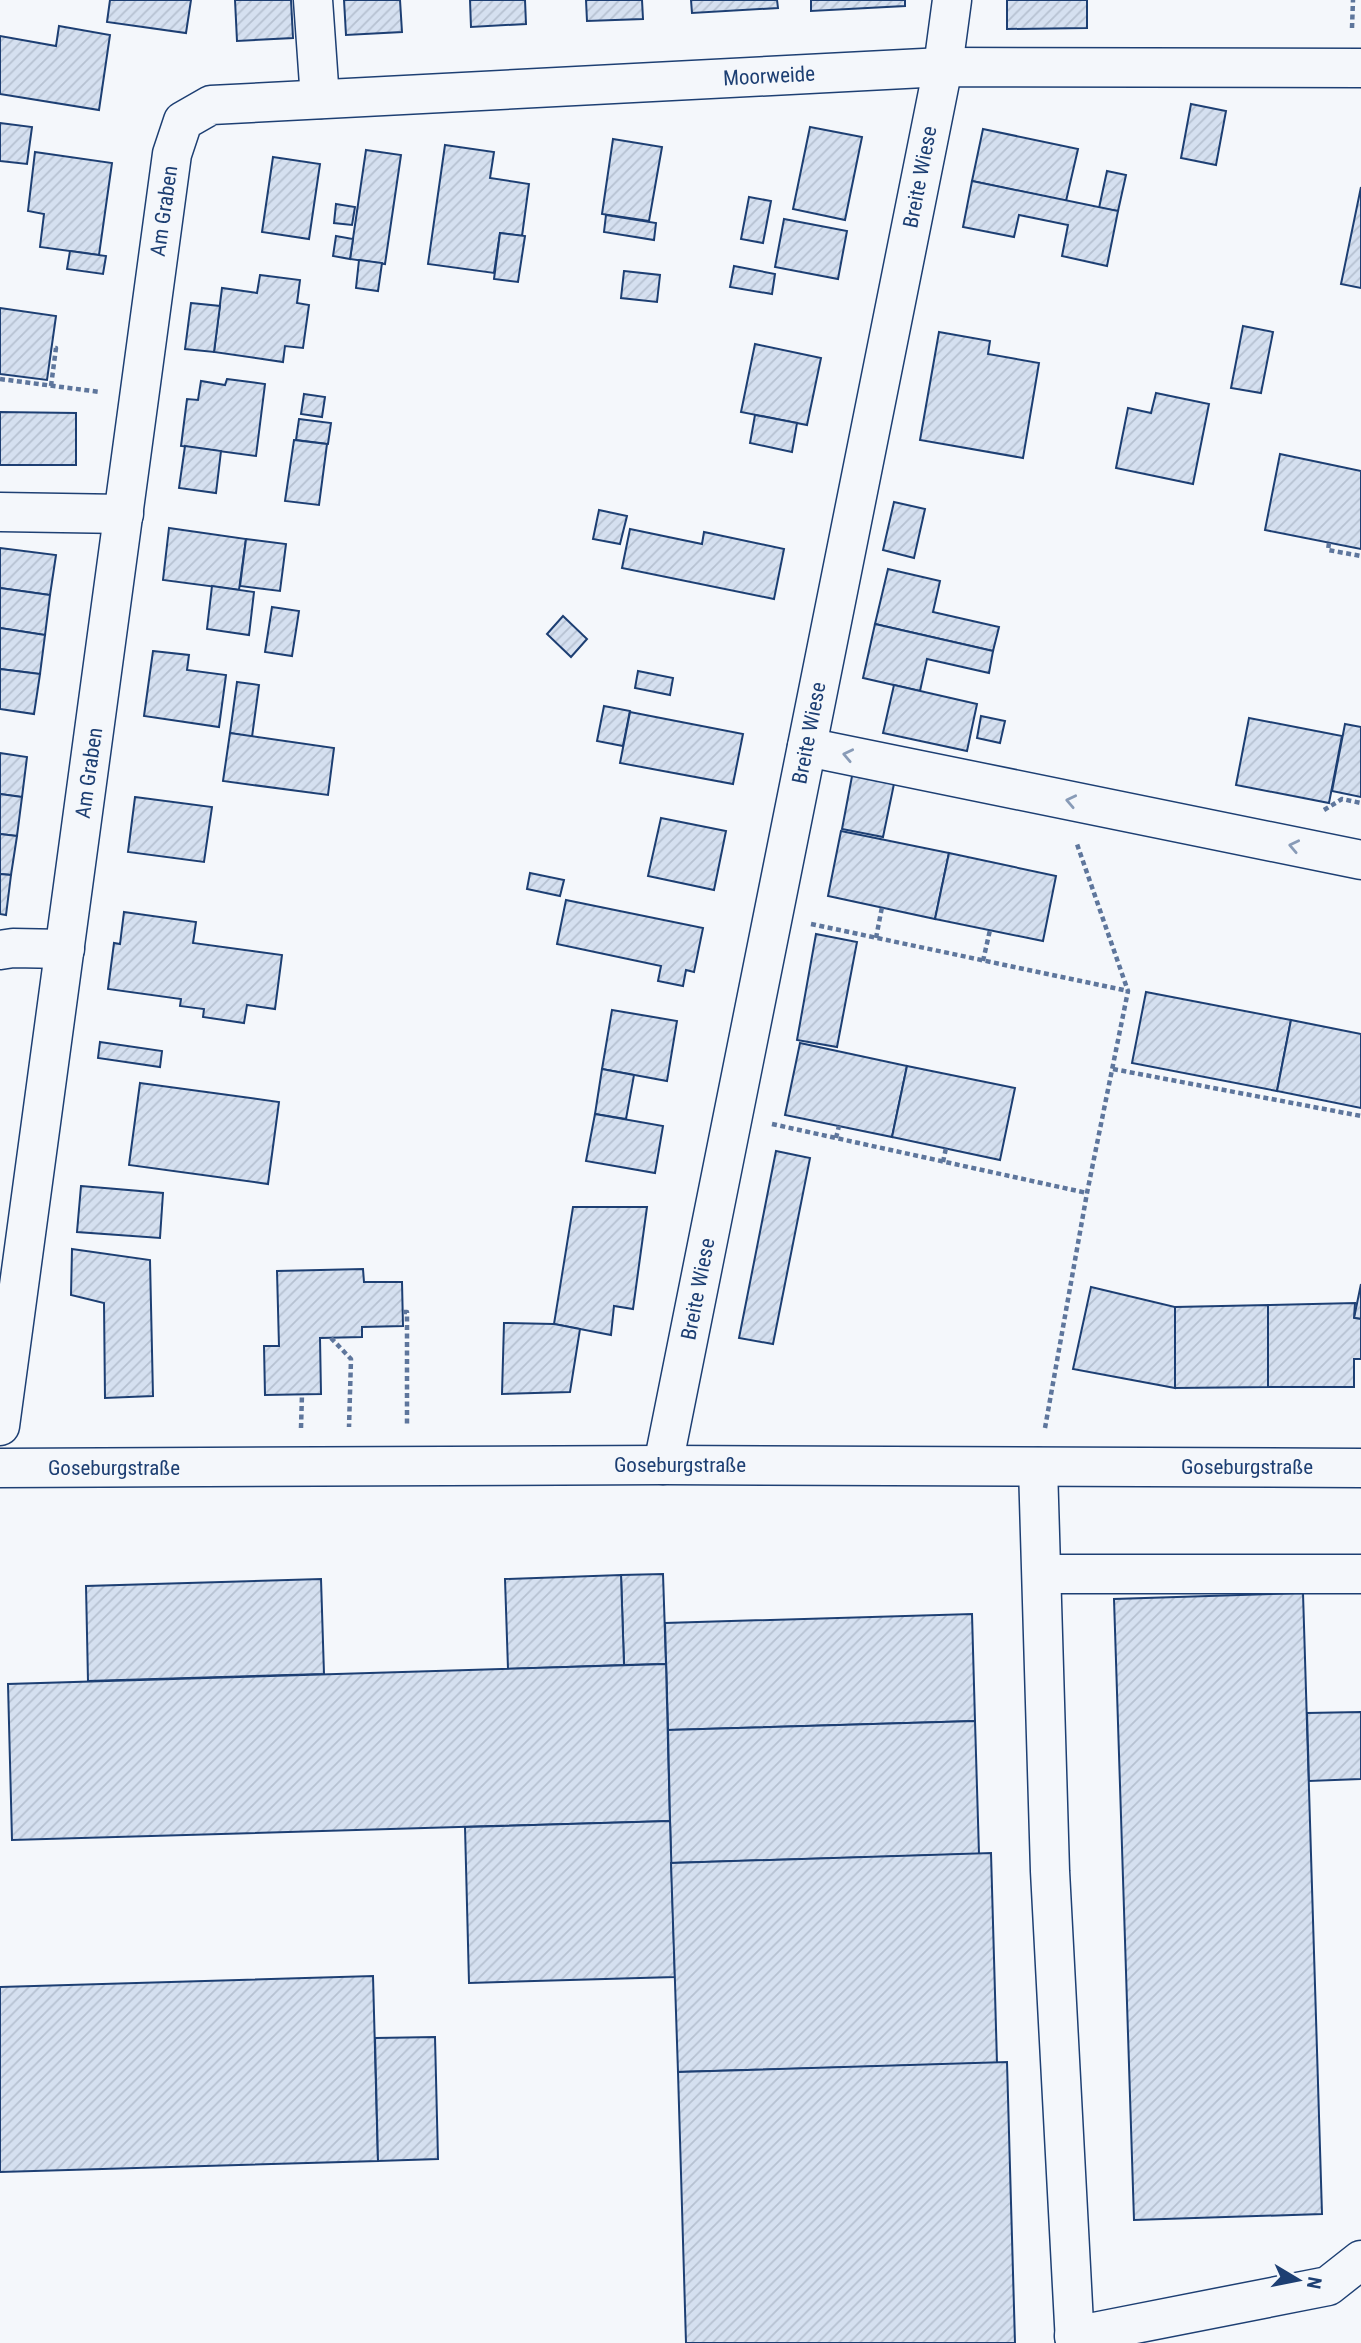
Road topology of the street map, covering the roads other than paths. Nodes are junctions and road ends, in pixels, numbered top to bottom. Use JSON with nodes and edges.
{"nodes":[{"id":1,"x":313,"y":0,"type":"edge"},
{"id":2,"x":952,"y":0,"type":"edge"},
{"id":3,"x":943,"y":66,"type":"junction"},
{"id":4,"x":1361,"y":68,"type":"edge"},
{"id":5,"x":320,"y":99,"type":"junction"},
{"id":6,"x":183,"y":121,"type":"joint"},
{"id":7,"x":0,"y":512,"type":"edge"},
{"id":8,"x":124,"y":514,"type":"junction"},
{"id":9,"x":807,"y":747,"type":"junction"},
{"id":10,"x":1361,"y":860,"type":"edge"},
{"id":11,"x":65,"y":949,"type":"junction"},
{"id":12,"x":0,"y":950,"type":"edge"},
{"id":13,"x":0,"y":1426,"type":"edge"},
{"id":14,"x":663,"y":1465,"type":"junction"},
{"id":15,"x":1038,"y":1467,"type":"junction"},
{"id":16,"x":0,"y":1468,"type":"edge"},
{"id":17,"x":1361,"y":1468,"type":"edge"},
{"id":18,"x":1042,"y":1574,"type":"junction"},
{"id":19,"x":1361,"y":1574,"type":"edge"},
{"id":20,"x":1361,"y":2260,"type":"edge"},
{"id":21,"x":1074,"y":2339,"type":"edge"}],
"edges":[{"from":1,"to":5,"type":"street"},
{"from":2,"to":3,"type":"street","name":"Breite Wiese"},
{"from":3,"to":4,"type":"street","name":"Moorweide"},
{"from":3,"to":5,"type":"street","name":"Moorweide"},
{"from":3,"to":9,"type":"street","name":"Breite Wiese"},
{"from":5,"to":6,"type":"street","name":"Moorweide"},
{"from":6,"to":8,"type":"street","name":"Am Graben"},
{"from":7,"to":8,"type":"street"},
{"from":8,"to":11,"type":"street","name":"Am Graben"},
{"from":10,"to":9,"type":"street","one_way":true},
{"from":9,"to":14,"type":"street","name":"Breite Wiese"},
{"from":11,"to":12,"type":"street"},
{"from":11,"to":13,"type":"street","name":"Am Graben"},
{"from":14,"to":15,"type":"street","name":"Goseburgstraße"},
{"from":14,"to":16,"type":"street","name":"Goseburgstraße"},
{"from":15,"to":17,"type":"street","name":"Goseburgstraße"},
{"from":15,"to":18,"type":"street"},
{"from":18,"to":19,"type":"street"},
{"from":18,"to":21,"type":"street"},
{"from":20,"to":21,"type":"street"}]}
